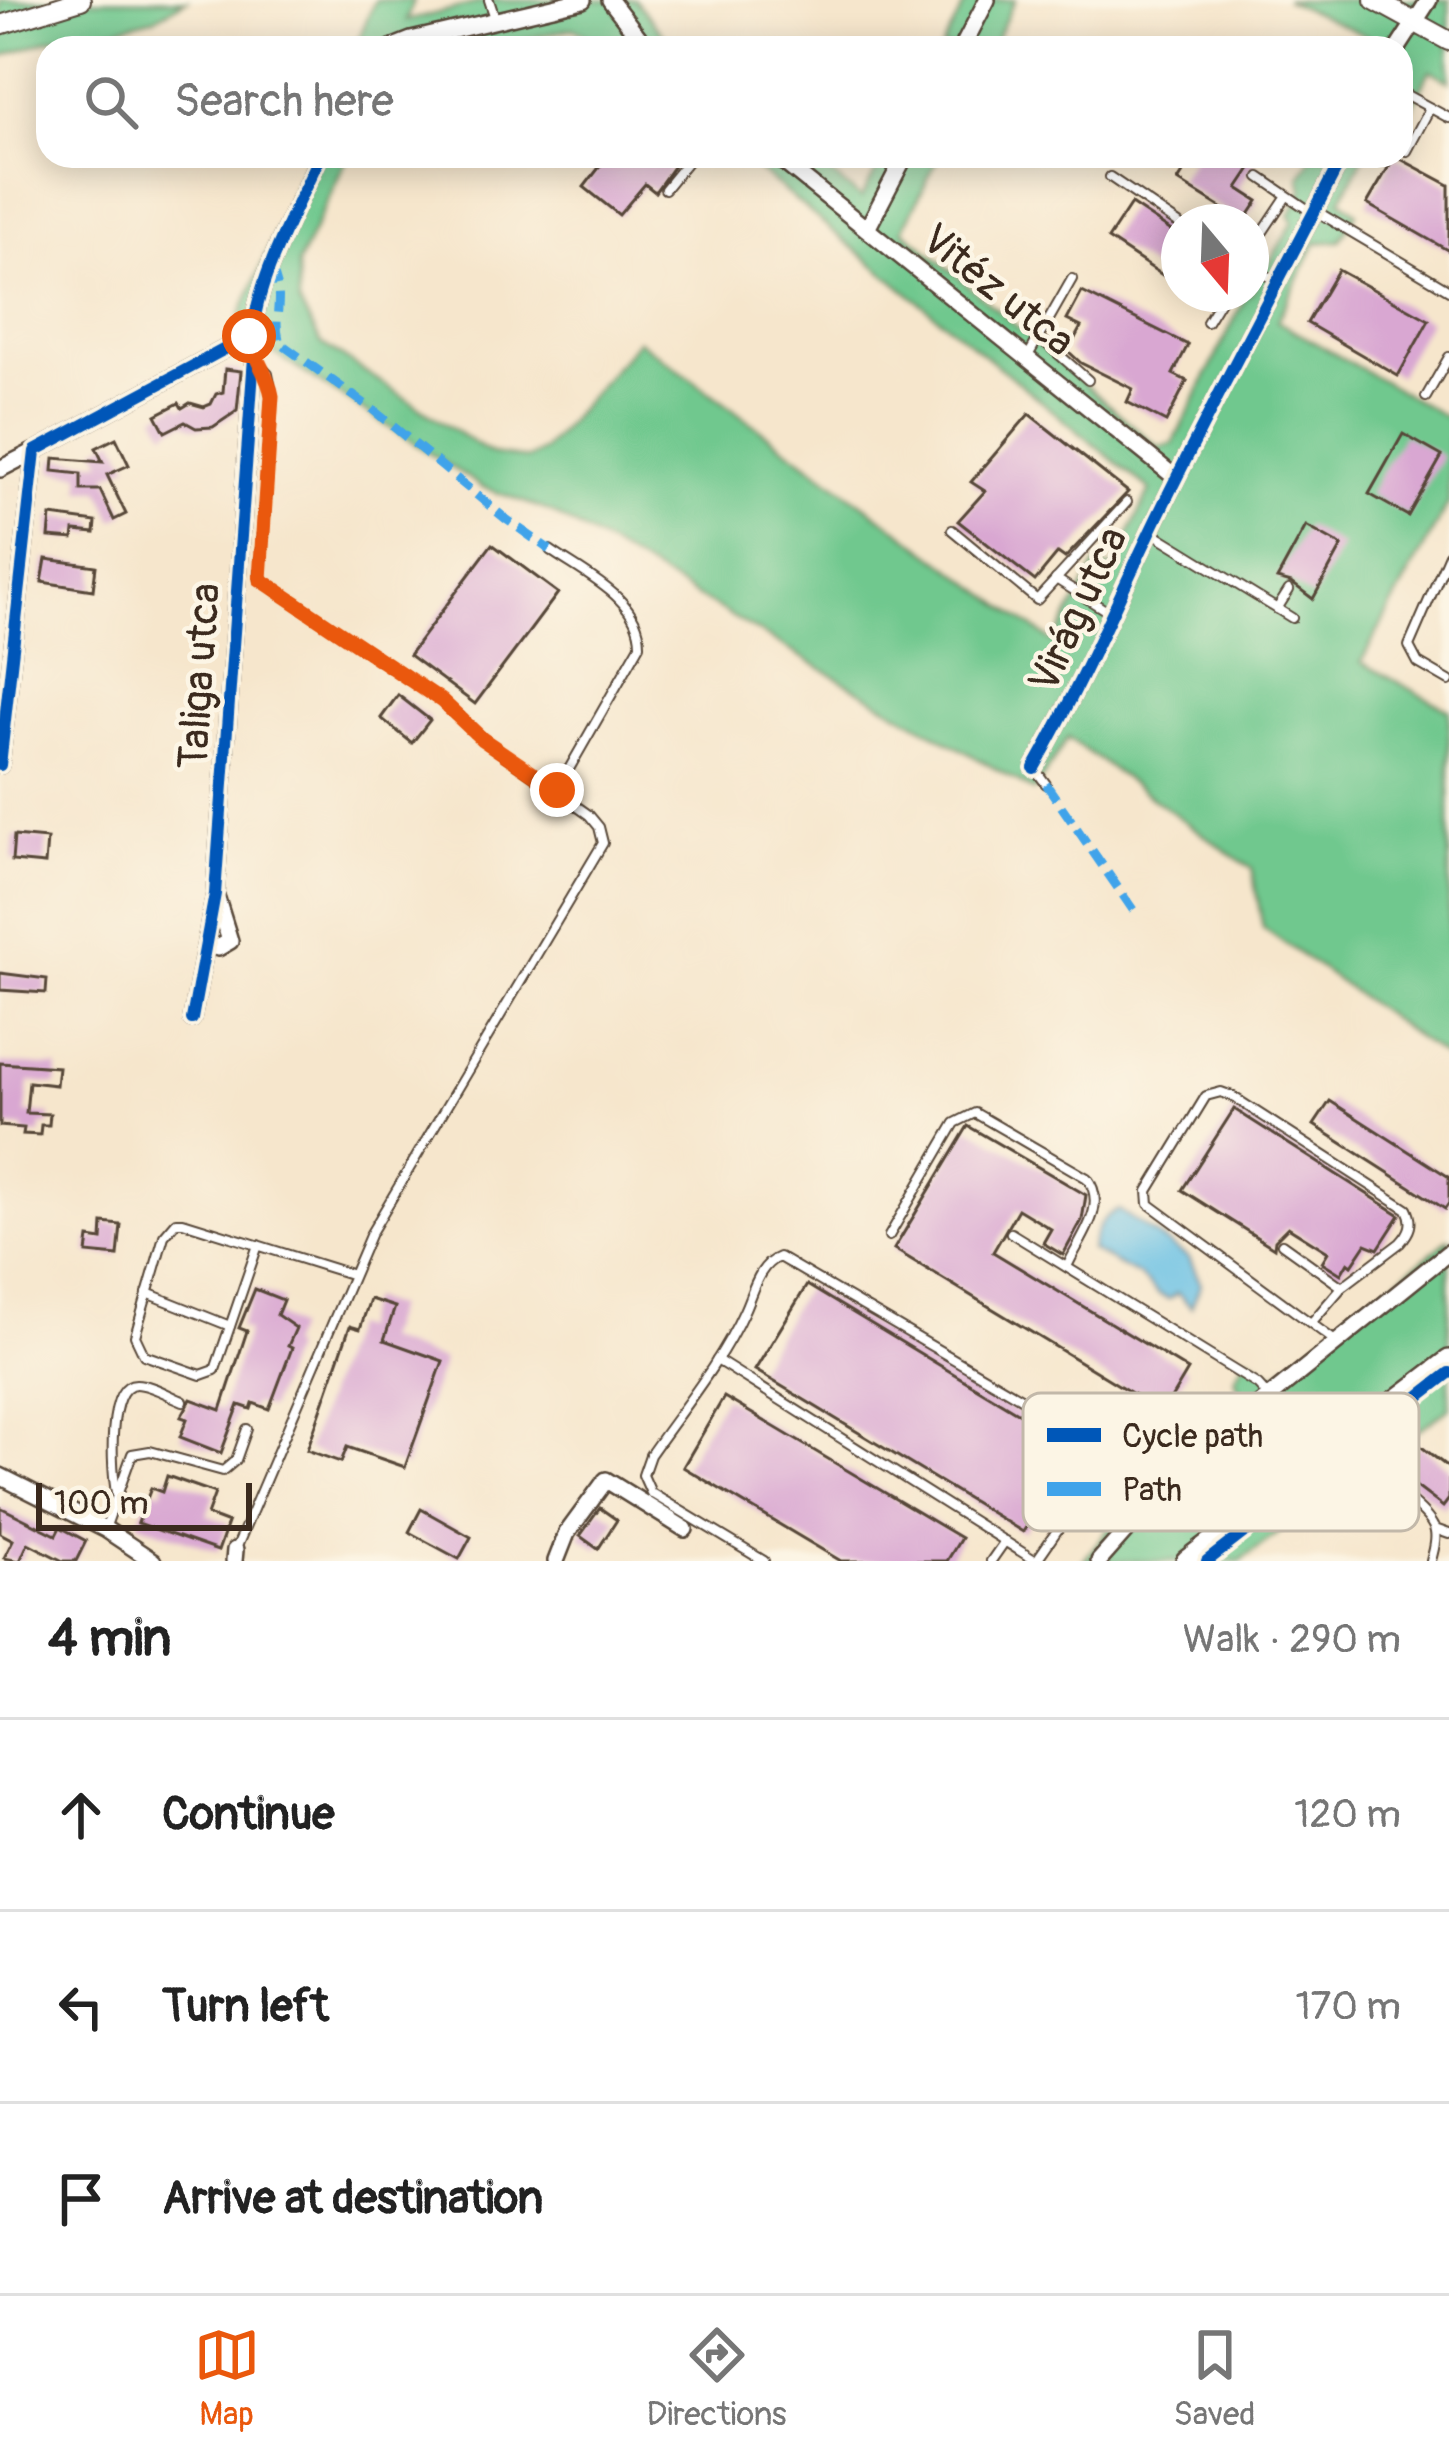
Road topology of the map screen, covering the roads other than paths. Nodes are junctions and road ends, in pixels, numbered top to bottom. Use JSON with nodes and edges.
{"nodes":[{"id":1,"x":81,"y":0,"type":"edge"},
{"id":2,"x":489,"y":0,"type":"edge"},
{"id":3,"x":583,"y":0,"type":"edge"},
{"id":4,"x":610,"y":0,"type":"edge"},
{"id":5,"x":987,"y":0,"type":"edge"},
{"id":6,"x":1374,"y":0,"type":"edge"},
{"id":7,"x":1429,"y":0,"type":"edge"},
{"id":8,"x":1413,"y":19,"type":"junction"},
{"id":9,"x":495,"y":20,"type":"junction"},
{"id":10,"x":0,"y":25,"type":"edge"},
{"id":11,"x":436,"y":36,"type":"edge"},
{"id":12,"x":638,"y":36,"type":"edge"},
{"id":13,"x":968,"y":36,"type":"edge"},
{"id":14,"x":1404,"y":36,"type":"edge"},
{"id":15,"x":1449,"y":41,"type":"edge"},
{"id":16,"x":1413,"y":99,"type":"edge"},
{"id":17,"x":1430,"y":108,"type":"junction"},
{"id":18,"x":1449,"y":118,"type":"edge"},
{"id":19,"x":1413,"y":138,"type":"edge"},
{"id":20,"x":315,"y":168,"type":"edge"},
{"id":21,"x":682,"y":168,"type":"edge"},
{"id":22,"x":791,"y":168,"type":"edge"},
{"id":23,"x":899,"y":168,"type":"edge"},
{"id":24,"x":1337,"y":168,"type":"edge"},
{"id":25,"x":1260,"y":177,"type":"dead end"},
{"id":26,"x":1110,"y":178,"type":"dead end"},
{"id":27,"x":665,"y":189,"type":"dead end"},
{"id":28,"x":1286,"y":197,"type":"junction"},
{"id":29,"x":1161,"y":212,"type":"edge"},
{"id":30,"x":1314,"y":212,"type":"junction"},
{"id":31,"x":1269,"y":222,"type":"edge"},
{"id":32,"x":867,"y":229,"type":"junction"},
{"id":33,"x":1269,"y":277,"type":"edge"},
{"id":34,"x":1072,"y":279,"type":"dead end"},
{"id":35,"x":1279,"y":281,"type":"junction"},
{"id":36,"x":1449,"y":290,"type":"edge"},
{"id":37,"x":1213,"y":312,"type":"edge"},
{"id":38,"x":1208,"y":322,"type":"dead end"},
{"id":39,"x":249,"y":336,"type":"junction"},
{"id":40,"x":1039,"y":337,"type":"junction"},
{"id":41,"x":254,"y":357,"type":"junction"},
{"id":42,"x":1449,"y":357,"type":"edge"},
{"id":43,"x":1027,"y":358,"type":"junction"},
{"id":44,"x":1088,"y":380,"type":"dead end"},
{"id":45,"x":1426,"y":397,"type":"dead end"},
{"id":46,"x":35,"y":451,"type":"junction"},
{"id":47,"x":0,"y":469,"type":"edge"},
{"id":48,"x":1176,"y":478,"type":"junction"},
{"id":49,"x":1127,"y":502,"type":"dead end"},
{"id":50,"x":952,"y":530,"type":"dead end"},
{"id":51,"x":1150,"y":531,"type":"junction"},
{"id":52,"x":550,"y":550,"type":"dead end"},
{"id":53,"x":1449,"y":554,"type":"edge"},
{"id":54,"x":1056,"y":579,"type":"junction"},
{"id":55,"x":1288,"y":590,"type":"dead end"},
{"id":56,"x":1277,"y":609,"type":"junction"},
{"id":57,"x":1109,"y":613,"type":"junction"},
{"id":58,"x":1292,"y":618,"type":"dead end"},
{"id":59,"x":1449,"y":681,"type":"edge"},
{"id":60,"x":0,"y":764,"type":"edge"},
{"id":61,"x":1034,"y":768,"type":"joint"},
{"id":62,"x":1046,"y":784,"type":"dead end"},
{"id":63,"x":557,"y":790,"type":"junction"},
{"id":64,"x":193,"y":1019,"type":"dead end"},
{"id":65,"x":1011,"y":1233,"type":"dead end"},
{"id":66,"x":889,"y":1236,"type":"dead end"},
{"id":67,"x":1282,"y":1244,"type":"dead end"},
{"id":68,"x":259,"y":1245,"type":"junction"},
{"id":69,"x":1449,"y":1252,"type":"edge"},
{"id":70,"x":1067,"y":1268,"type":"junction"},
{"id":71,"x":350,"y":1274,"type":"junction"},
{"id":72,"x":1342,"y":1287,"type":"junction"},
{"id":73,"x":147,"y":1293,"type":"junction"},
{"id":74,"x":1310,"y":1323,"type":"junction"},
{"id":75,"x":230,"y":1326,"type":"junction"},
{"id":76,"x":1336,"y":1342,"type":"junction"},
{"id":77,"x":717,"y":1360,"type":"junction"},
{"id":78,"x":1449,"y":1360,"type":"edge"},
{"id":79,"x":1265,"y":1393,"type":"edge"},
{"id":80,"x":1274,"y":1393,"type":"edge"},
{"id":81,"x":1405,"y":1393,"type":"edge"},
{"id":82,"x":1023,"y":1399,"type":"edge"},
{"id":83,"x":183,"y":1401,"type":"dead end"},
{"id":84,"x":247,"y":1430,"type":"dead end"},
{"id":85,"x":0,"y":1476,"type":"edge"},
{"id":86,"x":116,"y":1493,"type":"junction"},
{"id":87,"x":1419,"y":1511,"type":"edge"},
{"id":88,"x":105,"y":1528,"type":"junction"},
{"id":89,"x":685,"y":1529,"type":"dead end"},
{"id":90,"x":1435,"y":1529,"type":"junction"},
{"id":91,"x":1057,"y":1531,"type":"edge"},
{"id":92,"x":1126,"y":1531,"type":"edge"},
{"id":93,"x":1225,"y":1531,"type":"edge"},
{"id":94,"x":1449,"y":1534,"type":"edge"},
{"id":95,"x":1004,"y":1541,"type":"junction"},
{"id":96,"x":235,"y":1556,"type":"edge"},
{"id":97,"x":565,"y":1558,"type":"edge"},
{"id":98,"x":153,"y":1561,"type":"edge"},
{"id":99,"x":764,"y":1561,"type":"edge"},
{"id":100,"x":991,"y":1561,"type":"edge"},
{"id":101,"x":1036,"y":1561,"type":"edge"},
{"id":102,"x":1099,"y":1561,"type":"edge"},
{"id":103,"x":1187,"y":1561,"type":"edge"},
{"id":104,"x":1431,"y":1561,"type":"edge"}],
"edges":[{"from":1,"to":10,"type":"street"},
{"from":2,"to":9,"type":"lane"},
{"from":3,"to":9,"type":"street"},
{"from":4,"to":12,"type":"street"},
{"from":5,"to":13,"type":"street"},
{"from":6,"to":8,"type":"street"},
{"from":7,"to":8,"type":"street"},
{"from":8,"to":14,"type":"street"},
{"from":8,"to":15,"type":"street"},
{"from":9,"to":11,"type":"street"},
{"from":16,"to":17,"type":"lane"},
{"from":17,"to":18,"type":"lane"},
{"from":17,"to":19,"type":"lane"},
{"from":20,"to":39,"type":"street"},
{"from":21,"to":27,"type":"lane"},
{"from":22,"to":32,"type":"street","name":"Vitéz utca"},
{"from":23,"to":32,"type":"street"},
{"from":24,"to":30,"type":"street","name":"Virág utca"},
{"from":25,"to":28,"type":"lane"},
{"from":26,"to":29,"type":"lane"},
{"from":28,"to":30,"type":"lane"},
{"from":28,"to":31,"type":"lane"},
{"from":30,"to":35,"type":"street","name":"Virág utca"},
{"from":30,"to":36,"type":"lane"},
{"from":32,"to":43,"type":"street","name":"Vitéz utca"},
{"from":33,"to":35,"type":"lane"},
{"from":34,"to":40,"type":"lane"},
{"from":35,"to":48,"type":"street","name":"Virág utca"},
{"from":37,"to":38,"type":"lane"},
{"from":39,"to":41,"type":"street","name":"Taliga utca"},
{"from":39,"to":46,"type":"street"},
{"from":40,"to":43,"type":"lane"},
{"from":40,"to":44,"type":"lane"},
{"from":41,"to":63,"type":"lane"},
{"from":41,"to":64,"type":"street","name":"Taliga utca"},
{"from":42,"to":45,"type":"lane"},
{"from":43,"to":48,"type":"street","name":"Vitéz utca"},
{"from":46,"to":47,"type":"street"},
{"from":46,"to":60,"type":"street"},
{"from":48,"to":51,"type":"street","name":"Virág utca"},
{"from":49,"to":54,"type":"lane"},
{"from":50,"to":54,"type":"lane"},
{"from":51,"to":56,"type":"lane"},
{"from":51,"to":57,"type":"street","name":"Virág utca"},
{"from":52,"to":63,"type":"lane"},
{"from":53,"to":59,"type":"lane"},
{"from":54,"to":57,"type":"lane"},
{"from":55,"to":56,"type":"lane"},
{"from":56,"to":58,"type":"lane"},
{"from":57,"to":61,"type":"street","name":"Virág utca"},
{"from":61,"to":62,"type":"lane"},
{"from":63,"to":71,"type":"lane"},
{"from":65,"to":70,"type":"lane"},
{"from":66,"to":70,"type":"lane"},
{"from":67,"to":72,"type":"lane"},
{"from":68,"to":71,"type":"lane"},
{"from":68,"to":73,"type":"lane"},
{"from":68,"to":75,"type":"lane"},
{"from":69,"to":76,"type":"street"},
{"from":70,"to":79,"type":"lane"},
{"from":71,"to":96,"type":"lane"},
{"from":72,"to":74,"type":"lane"},
{"from":72,"to":74,"type":"lane"},
{"from":73,"to":75,"type":"lane"},
{"from":73,"to":75,"type":"lane"},
{"from":74,"to":76,"type":"lane"},
{"from":76,"to":80,"type":"street"},
{"from":77,"to":82,"type":"lane"},
{"from":77,"to":95,"type":"lane"},
{"from":77,"to":99,"type":"lane"},
{"from":78,"to":81,"type":"main road"},
{"from":83,"to":86,"type":"lane"},
{"from":84,"to":86,"type":"lane"},
{"from":85,"to":88,"type":"street"},
{"from":86,"to":88,"type":"lane"},
{"from":87,"to":90,"type":"lane"},
{"from":88,"to":98,"type":"street"},
{"from":89,"to":97,"type":"street"},
{"from":90,"to":94,"type":"lane"},
{"from":90,"to":104,"type":"lane"},
{"from":91,"to":101,"type":"lane"},
{"from":92,"to":102,"type":"street"},
{"from":93,"to":103,"type":"main road"},
{"from":95,"to":100,"type":"lane"},
{"from":95,"to":101,"type":"lane"}]}
